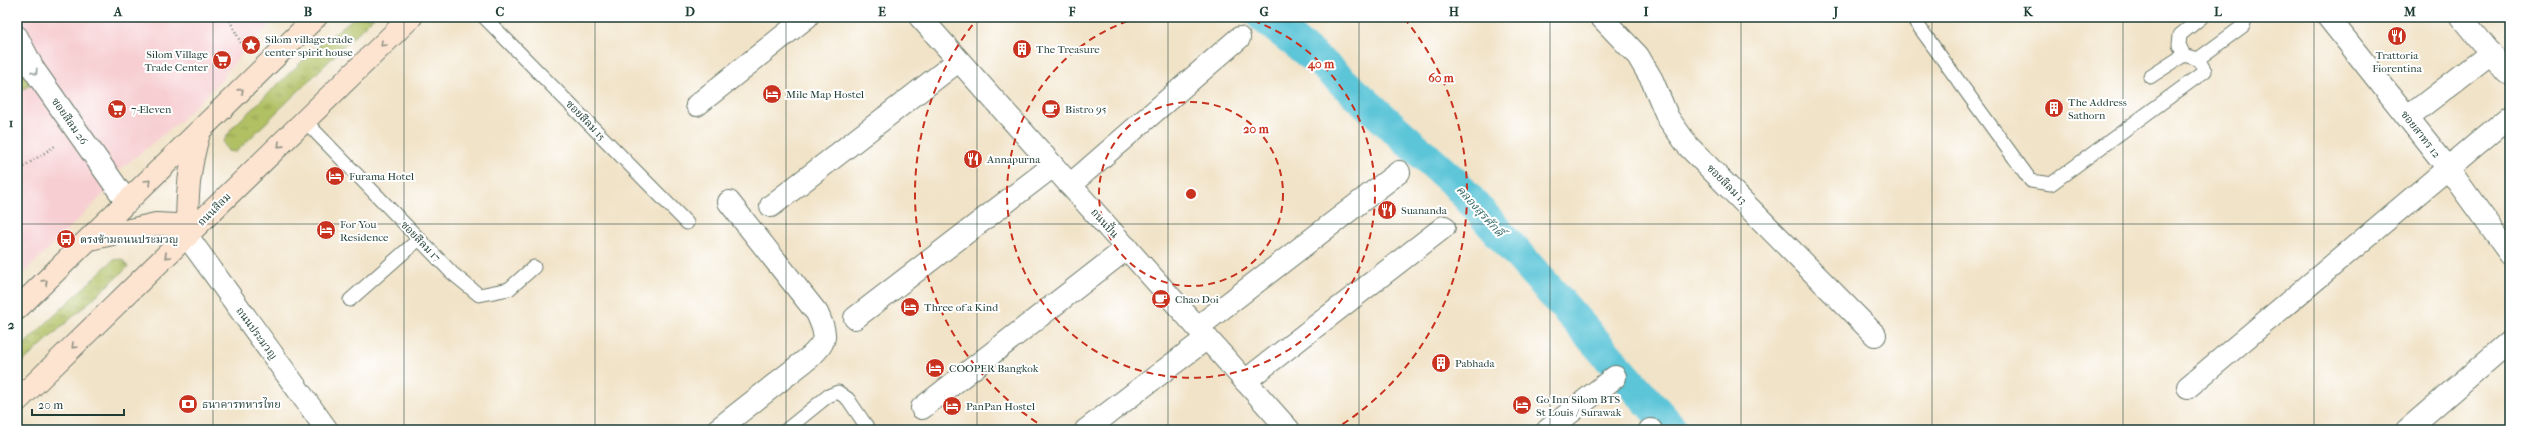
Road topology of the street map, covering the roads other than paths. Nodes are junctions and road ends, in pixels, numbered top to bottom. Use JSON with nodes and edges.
{"nodes":[{"id":1,"x":316,"y":17,"type":"edge"},
{"id":2,"x":411,"y":17,"type":"edge"},
{"id":3,"x":484,"y":17,"type":"edge"},
{"id":4,"x":807,"y":17,"type":"edge"},
{"id":5,"x":920,"y":17,"type":"edge"},
{"id":6,"x":1601,"y":17,"type":"edge"},
{"id":7,"x":1912,"y":17,"type":"edge"},
{"id":8,"x":2202,"y":17,"type":"edge"},
{"id":9,"x":2246,"y":17,"type":"edge"},
{"id":10,"x":2328,"y":17,"type":"edge"},
{"id":11,"x":2461,"y":17,"type":"edge"},
{"id":12,"x":17,"y":37,"type":"edge"},
{"id":13,"x":1239,"y":38,"type":"dead end"},
{"id":14,"x":2491,"y":53,"type":"junction"},
{"id":15,"x":2184,"y":55,"type":"junction"},
{"id":16,"x":2198,"y":59,"type":"junction"},
{"id":17,"x":958,"y":61,"type":"junction"},
{"id":18,"x":2510,"y":71,"type":"edge"},
{"id":19,"x":2150,"y":77,"type":"dead end"},
{"id":20,"x":697,"y":105,"type":"dead end"},
{"id":21,"x":2510,"y":116,"type":"edge"},
{"id":22,"x":2408,"y":117,"type":"junction"},
{"id":23,"x":305,"y":121,"type":"junction"},
{"id":24,"x":200,"y":130,"type":"junction"},
{"id":25,"x":1054,"y":166,"type":"junction"},
{"id":26,"x":2447,"y":167,"type":"junction"},
{"id":27,"x":1399,"y":172,"type":"dead end"},
{"id":28,"x":1070,"y":185,"type":"junction"},
{"id":29,"x":127,"y":202,"type":"junction"},
{"id":30,"x":729,"y":202,"type":"dead end"},
{"id":31,"x":770,"y":206,"type":"dead end"},
{"id":32,"x":687,"y":223,"type":"dead end"},
{"id":33,"x":1444,"y":227,"type":"dead end"},
{"id":34,"x":187,"y":236,"type":"junction"},
{"id":35,"x":90,"y":239,"type":"junction"},
{"id":36,"x":419,"y":239,"type":"junction"},
{"id":37,"x":1127,"y":248,"type":"junction"},
{"id":38,"x":2510,"y":254,"type":"edge"},
{"id":39,"x":534,"y":267,"type":"dead end"},
{"id":40,"x":350,"y":300,"type":"dead end"},
{"id":41,"x":17,"y":310,"type":"edge"},
{"id":42,"x":855,"y":318,"type":"dead end"},
{"id":43,"x":1202,"y":333,"type":"junction"},
{"id":44,"x":1875,"y":335,"type":"dead end"},
{"id":45,"x":2510,"y":341,"type":"edge"},
{"id":46,"x":1615,"y":376,"type":"dead end"},
{"id":47,"x":1245,"y":381,"type":"junction"},
{"id":48,"x":2188,"y":387,"type":"dead end"},
{"id":49,"x":17,"y":401,"type":"edge"},
{"id":50,"x":922,"y":408,"type":"dead end"},
{"id":51,"x":1282,"y":427,"type":"edge"},
{"id":52,"x":327,"y":430,"type":"edge"},
{"id":53,"x":717,"y":430,"type":"edge"},
{"id":54,"x":786,"y":430,"type":"edge"},
{"id":55,"x":869,"y":430,"type":"edge"},
{"id":56,"x":1086,"y":430,"type":"edge"},
{"id":57,"x":1548,"y":430,"type":"edge"},
{"id":58,"x":2407,"y":430,"type":"edge"}],
"edges":[{"from":24,"to":1,"type":"main road","one_way":true},
{"from":2,"to":23,"type":"main road","name":"ถนนสีลม","one_way":true},
{"from":3,"to":32,"type":"lane","name":"ซอยสีลม 15"},
{"from":4,"to":20,"type":"street"},
{"from":5,"to":17,"type":"street","name":"ถนนปั้น"},
{"from":6,"to":44,"type":"street","name":"ซอยสีลม 13"},
{"from":7,"to":16,"type":"lane"},
{"from":8,"to":15,"type":"lane"},
{"from":9,"to":16,"type":"lane"},
{"from":10,"to":22,"type":"street","name":"ซอยสาทร 12"},
{"from":11,"to":14,"type":"street"},
{"from":12,"to":29,"type":"street","name":"ซอยสีลม 26","one_way":true},
{"from":13,"to":28,"type":"street"},
{"from":14,"to":18,"type":"street"},
{"from":14,"to":22,"type":"street"},
{"from":15,"to":16,"type":"lane"},
{"from":15,"to":19,"type":"lane"},
{"from":17,"to":25,"type":"street","name":"ถนนปั้น"},
{"from":17,"to":31,"type":"street"},
{"from":21,"to":26,"type":"street"},
{"from":22,"to":26,"type":"street","name":"ซอยสาทร 12"},
{"from":23,"to":34,"type":"main road","name":"ถนนสีลม","one_way":true},
{"from":23,"to":36,"type":"lane","name":"ซอยสีลม 17"},
{"from":29,"to":24,"type":"main road","one_way":true},
{"from":24,"to":34,"type":"main road"},
{"from":25,"to":28,"type":"street","name":"ถนนปั้น"},
{"from":25,"to":42,"type":"street"},
{"from":26,"to":38,"type":"street","name":"ซอยสาทร 12"},
{"from":26,"to":48,"type":"street"},
{"from":27,"to":43,"type":"street"},
{"from":28,"to":37,"type":"street","name":"ถนนปั้น"},
{"from":29,"to":35,"type":"main road"},
{"from":30,"to":53,"type":"street"},
{"from":33,"to":47,"type":"street"},
{"from":34,"to":35,"type":"main road"},
{"from":34,"to":49,"type":"main road","name":"ถนนสีลม","one_way":true},
{"from":34,"to":52,"type":"street","name":"ถนนประมวญ"},
{"from":41,"to":35,"type":"main road","one_way":true},
{"from":36,"to":39,"type":"lane","name":"ซอยสีลม 17"},
{"from":36,"to":40,"type":"lane"},
{"from":37,"to":43,"type":"street","name":"ถนนปั้น"},
{"from":37,"to":50,"type":"street"},
{"from":43,"to":47,"type":"street","name":"ถนนปั้น"},
{"from":43,"to":56,"type":"street"},
{"from":45,"to":58,"type":"street"},
{"from":46,"to":57,"type":"street"},
{"from":47,"to":51,"type":"street","name":"ถนนปั้น"},
{"from":54,"to":55,"type":"lane"}]}
